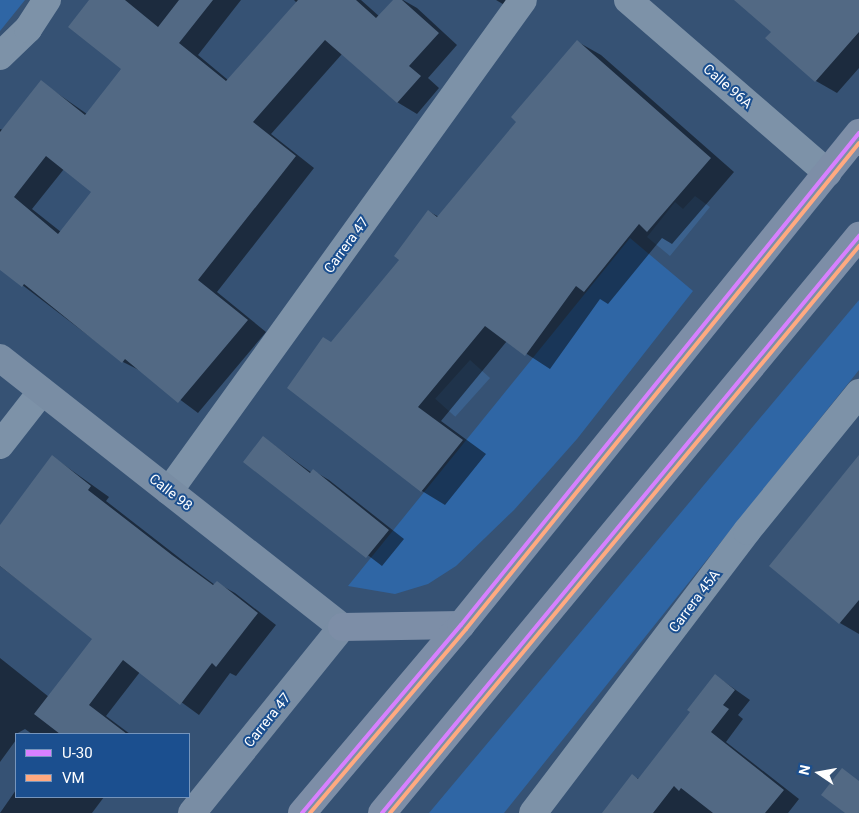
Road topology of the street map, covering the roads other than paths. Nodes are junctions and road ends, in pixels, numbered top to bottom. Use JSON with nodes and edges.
{"nodes":[{"id":1,"x":47,"y":0,"type":"edge"},
{"id":2,"x":523,"y":0,"type":"edge"},
{"id":3,"x":628,"y":0,"type":"edge"},
{"id":4,"x":0,"y":56,"type":"edge"},
{"id":5,"x":859,"y":133,"type":"edge"},
{"id":6,"x":828,"y":173,"type":"junction"},
{"id":7,"x":859,"y":236,"type":"edge"},
{"id":8,"x":0,"y":358,"type":"edge"},
{"id":9,"x":42,"y":391,"type":"junction"},
{"id":10,"x":859,"y":393,"type":"edge"},
{"id":11,"x":0,"y":445,"type":"edge"},
{"id":12,"x":169,"y":491,"type":"junction"},
{"id":13,"x":461,"y":625,"type":"junction"},
{"id":14,"x":342,"y":627,"type":"junction"},
{"id":15,"x":192,"y":813,"type":"edge"},
{"id":16,"x":302,"y":813,"type":"edge"},
{"id":17,"x":382,"y":813,"type":"edge"},
{"id":18,"x":533,"y":813,"type":"edge"}],
"edges":[{"from":1,"to":4,"type":"street"},
{"from":2,"to":12,"type":"street","name":"Carrera 47"},
{"from":3,"to":6,"type":"street","name":"Calle 96A"},
{"from":5,"to":6,"type":"main road"},
{"from":6,"to":13,"type":"main road"},
{"from":7,"to":17,"type":"main road"},
{"from":8,"to":9,"type":"street","name":"Calle 98"},
{"from":9,"to":11,"type":"street"},
{"from":9,"to":12,"type":"street","name":"Calle 98"},
{"from":10,"to":18,"type":"street","name":"Carrera 45A"},
{"from":12,"to":14,"type":"street","name":"Calle 98"},
{"from":13,"to":14,"type":"main road"},
{"from":13,"to":16,"type":"main road"},
{"from":14,"to":15,"type":"street","name":"Carrera 47"}]}
